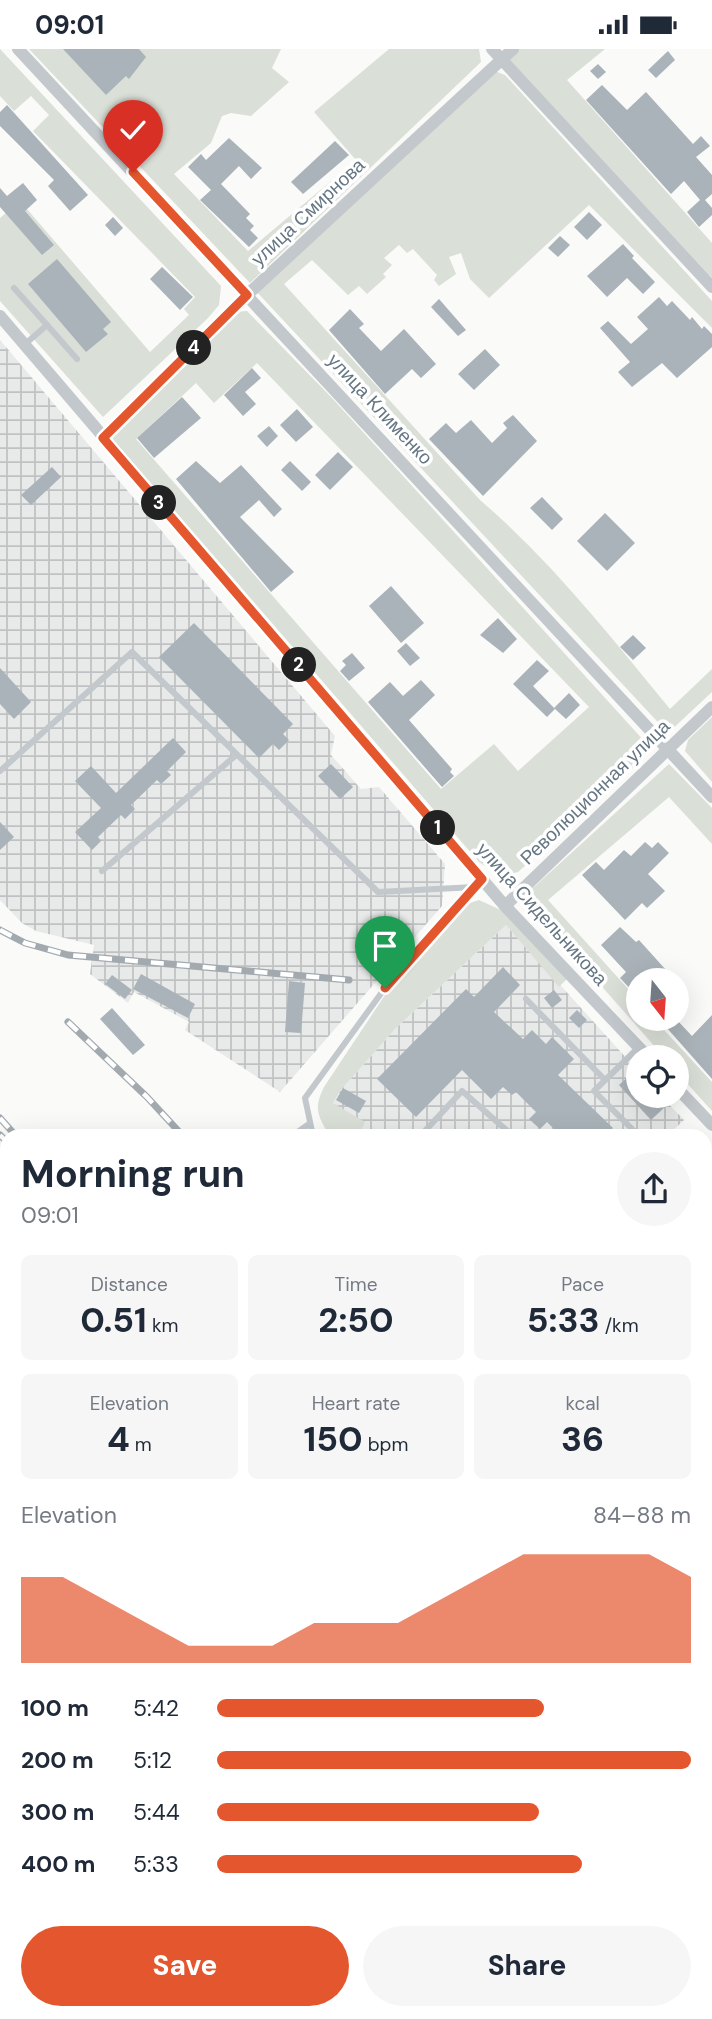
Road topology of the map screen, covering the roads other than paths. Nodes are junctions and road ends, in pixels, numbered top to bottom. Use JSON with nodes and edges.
{"nodes":[{"id":1,"x":18,"y":49,"type":"edge"},
{"id":2,"x":492,"y":49,"type":"edge"},
{"id":3,"x":513,"y":49,"type":"edge"},
{"id":4,"x":502,"y":59,"type":"junction"},
{"id":5,"x":712,"y":287,"type":"edge"},
{"id":6,"x":14,"y":288,"type":"dead end"},
{"id":7,"x":247,"y":295,"type":"junction"},
{"id":8,"x":0,"y":316,"type":"edge"},
{"id":9,"x":47,"y":325,"type":"junction"},
{"id":10,"x":24,"y":345,"type":"junction"},
{"id":11,"x":77,"y":359,"type":"dead end"},
{"id":12,"x":103,"y":438,"type":"junction"},
{"id":13,"x":712,"y":706,"type":"edge"},
{"id":14,"x":667,"y":749,"type":"junction"},
{"id":15,"x":235,"y":756,"type":"junction"},
{"id":16,"x":0,"y":771,"type":"edge"},
{"id":17,"x":712,"y":797,"type":"edge"},
{"id":18,"x":102,"y":871,"type":"dead end"},
{"id":19,"x":478,"y":883,"type":"junction"},
{"id":20,"x":505,"y":906,"type":"junction"},
{"id":21,"x":526,"y":999,"type":"dead end"},
{"id":22,"x":637,"y":1045,"type":"edge"},
{"id":23,"x":626,"y":1060,"type":"edge"},
{"id":24,"x":605,"y":1080,"type":"junction"},
{"id":25,"x":689,"y":1101,"type":"edge"},
{"id":26,"x":309,"y":1125,"type":"junction"},
{"id":27,"x":712,"y":1125,"type":"edge"},
{"id":28,"x":303,"y":1129,"type":"edge"},
{"id":29,"x":310,"y":1129,"type":"edge"},
{"id":30,"x":428,"y":1129,"type":"edge"},
{"id":31,"x":505,"y":1129,"type":"edge"},
{"id":32,"x":632,"y":1129,"type":"edge"}],
"edges":[{"from":1,"to":7,"type":"street","name":"улица Клименко"},
{"from":2,"to":4,"type":"street"},
{"from":3,"to":4,"type":"street","name":"улица Смирнова"},
{"from":4,"to":5,"type":"street"},
{"from":4,"to":7,"type":"street","name":"улица Смирнова"},
{"from":6,"to":9,"type":"lane"},
{"from":7,"to":12,"type":"street","name":"улица Смирнова"},
{"from":7,"to":14,"type":"street","name":"улица Клименко"},
{"from":8,"to":10,"type":"street","name":"улица Сидельникова"},
{"from":9,"to":10,"type":"lane"},
{"from":9,"to":11,"type":"lane"},
{"from":10,"to":12,"type":"street","name":"улица Сидельникова"},
{"from":12,"to":19,"type":"street","name":"улица Сидельникова"},
{"from":13,"to":14,"type":"street","name":"Революционная улица"},
{"from":14,"to":17,"type":"street","name":"улица Клименко"},
{"from":14,"to":20,"type":"street","name":"Революционная улица"},
{"from":15,"to":16,"type":"lane"},
{"from":15,"to":18,"type":"lane"},
{"from":15,"to":19,"type":"lane"},
{"from":19,"to":20,"type":"street","name":"улица Сидельникова"},
{"from":19,"to":26,"type":"lane"},
{"from":20,"to":22,"type":"street","name":"улица Сидельникова"},
{"from":21,"to":24,"type":"lane"},
{"from":23,"to":24,"type":"lane"},
{"from":24,"to":32,"type":"lane"},
{"from":25,"to":27,"type":"street"},
{"from":26,"to":28,"type":"lane"},
{"from":26,"to":29,"type":"lane"},
{"from":30,"to":31,"type":"lane"}]}
